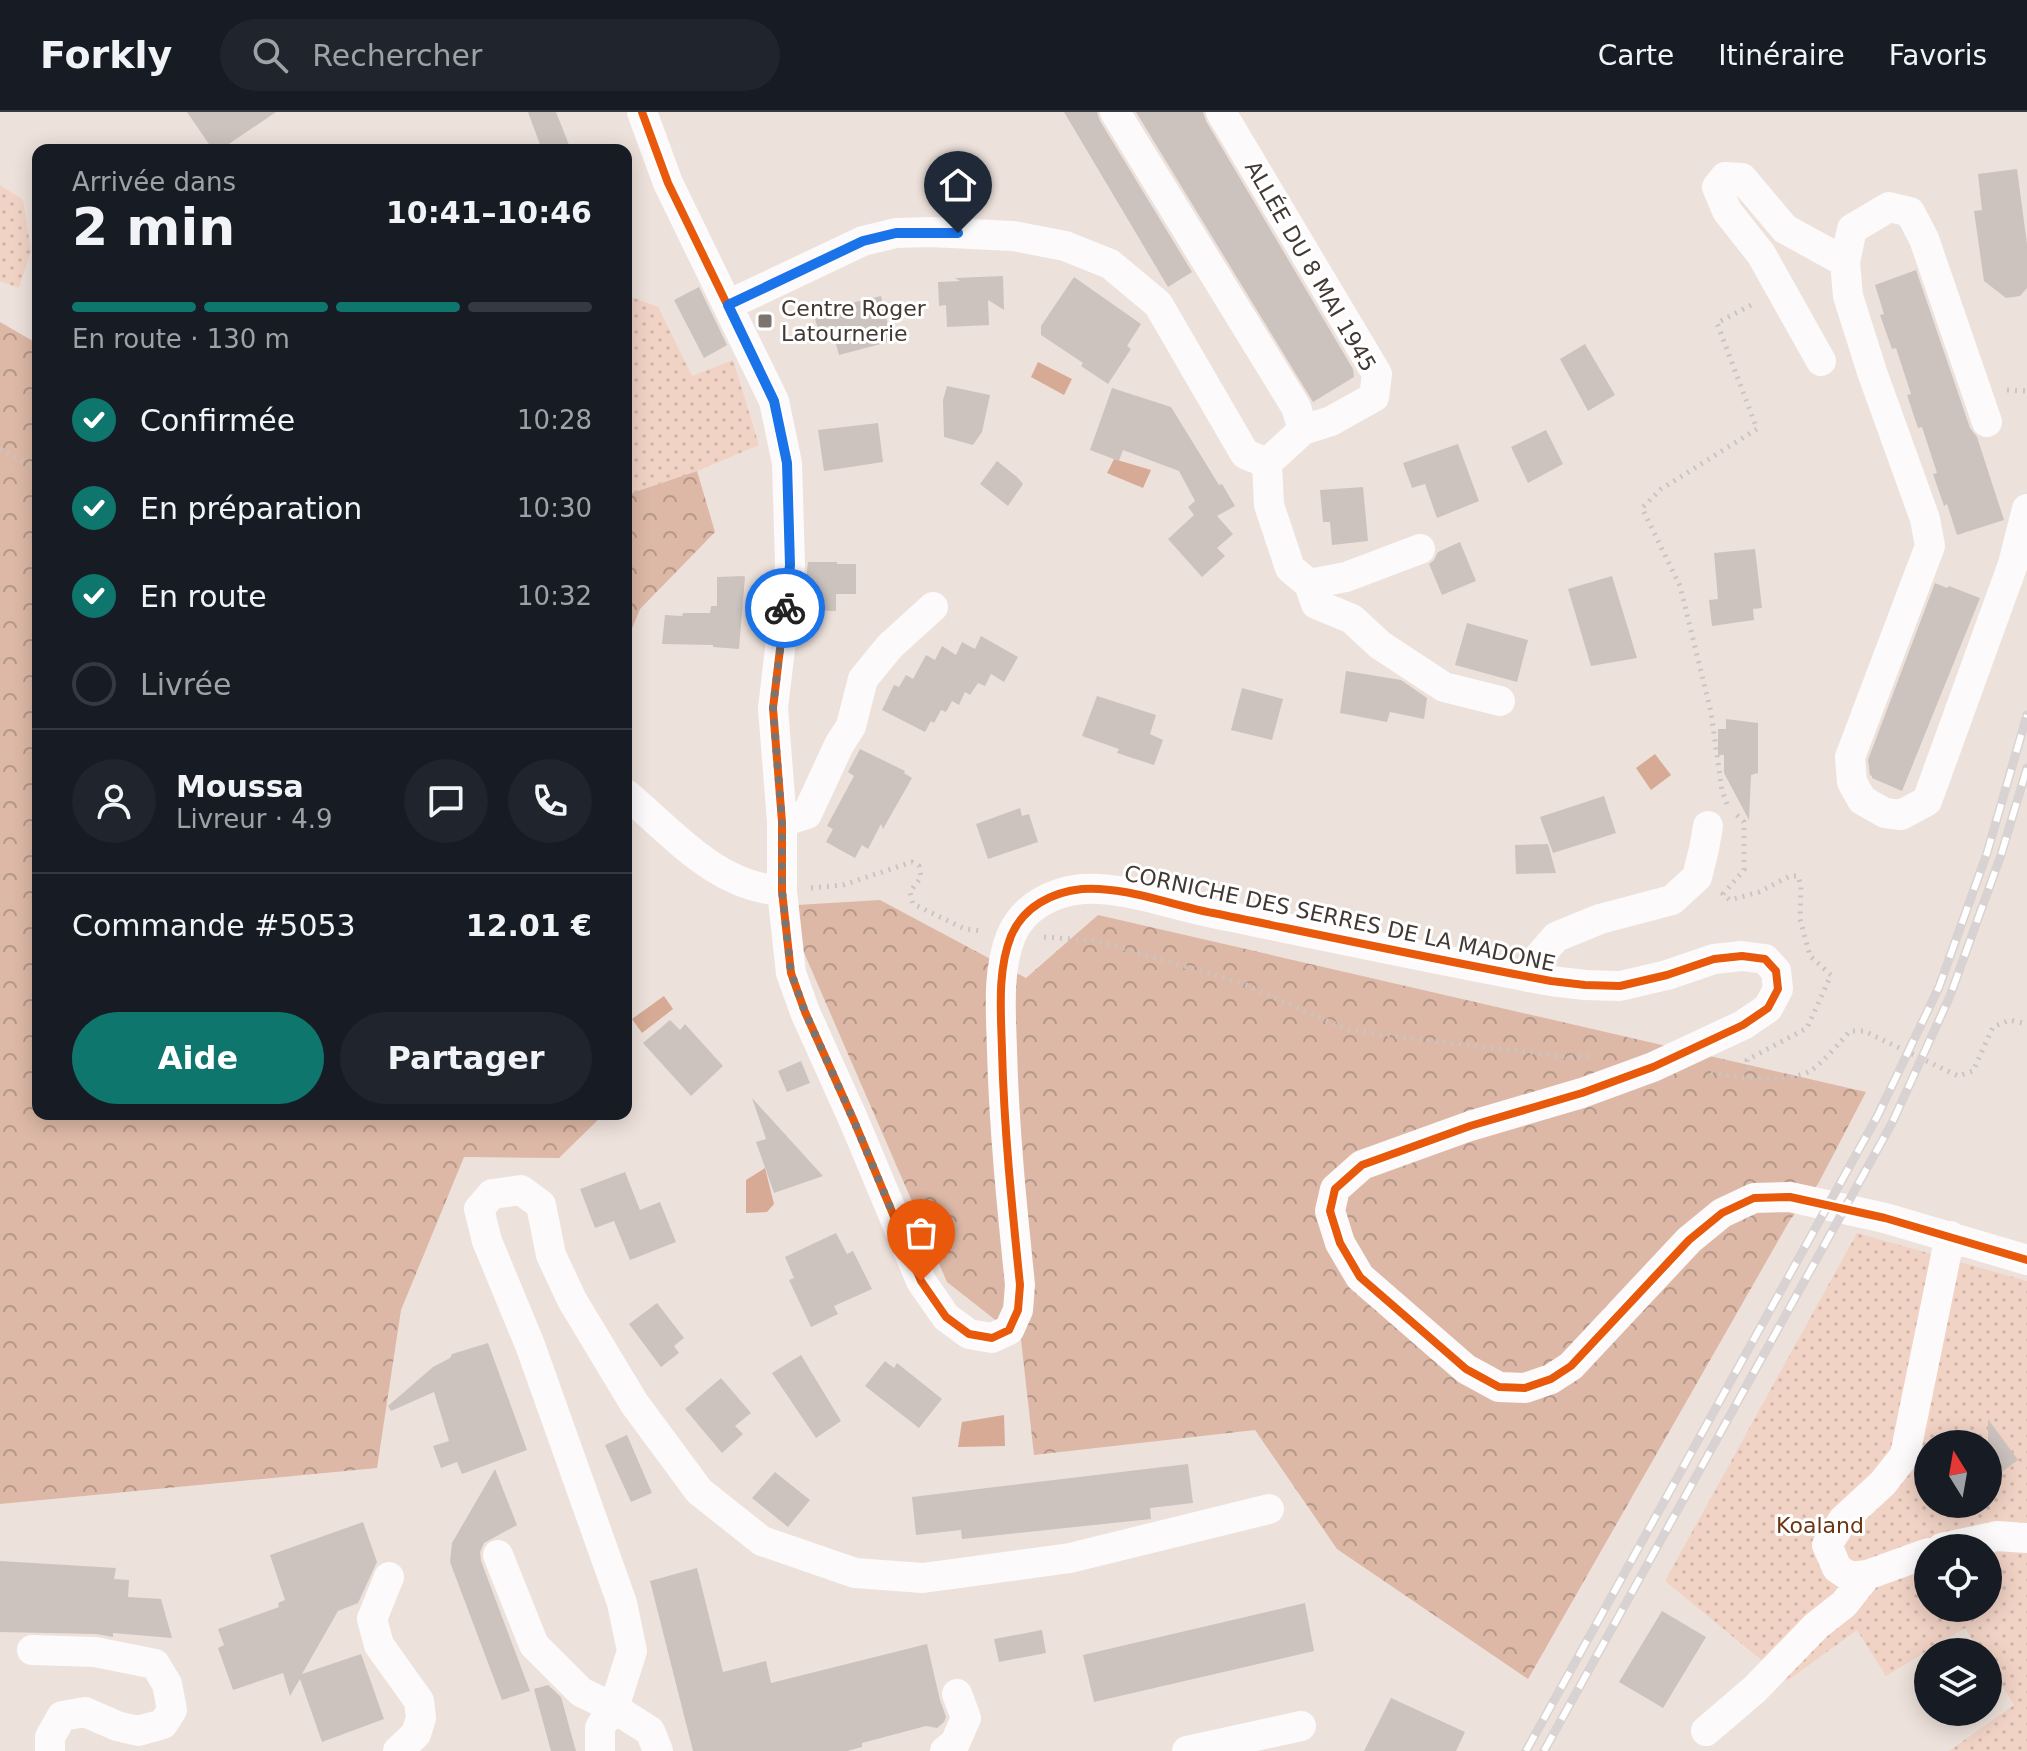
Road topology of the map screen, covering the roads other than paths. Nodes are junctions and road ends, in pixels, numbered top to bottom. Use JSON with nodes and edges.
{"nodes":[{"id":1,"x":642,"y":112,"type":"edge"},
{"id":2,"x":1115,"y":112,"type":"edge"},
{"id":3,"x":1221,"y":112,"type":"edge"},
{"id":4,"x":1845,"y":262,"type":"junction"},
{"id":5,"x":728,"y":305,"type":"junction"},
{"id":6,"x":1821,"y":361,"type":"dead end"},
{"id":7,"x":1987,"y":422,"type":"dead end"},
{"id":8,"x":1303,"y":430,"type":"junction"},
{"id":9,"x":1267,"y":463,"type":"junction"},
{"id":10,"x":2027,"y":509,"type":"edge"},
{"id":11,"x":1420,"y":549,"type":"dead end"},
{"id":12,"x":1309,"y":584,"type":"junction"},
{"id":13,"x":933,"y":607,"type":"dead end"},
{"id":14,"x":1500,"y":701,"type":"dead end"},
{"id":15,"x":632,"y":800,"type":"edge"},
{"id":16,"x":782,"y":822,"type":"junction"},
{"id":17,"x":1708,"y":826,"type":"dead end"},
{"id":18,"x":782,"y":891,"type":"junction"},
{"id":19,"x":1528,"y":977,"type":"junction"},
{"id":20,"x":1950,"y":1236,"type":"junction"},
{"id":21,"x":2027,"y":1260,"type":"edge"},
{"id":22,"x":1269,"y":1509,"type":"dead end"},
{"id":23,"x":2002,"y":1536,"type":"edge"},
{"id":24,"x":2027,"y":1538,"type":"edge"},
{"id":25,"x":498,"y":1555,"type":"dead end"},
{"id":26,"x":1914,"y":1558,"type":"edge"},
{"id":27,"x":1867,"y":1575,"type":"junction"},
{"id":28,"x":389,"y":1577,"type":"dead end"},
{"id":29,"x":32,"y":1650,"type":"dead end"},
{"id":30,"x":957,"y":1694,"type":"dead end"},
{"id":31,"x":612,"y":1707,"type":"junction"},
{"id":32,"x":1301,"y":1726,"type":"dead end"},
{"id":33,"x":1706,"y":1731,"type":"dead end"},
{"id":34,"x":50,"y":1751,"type":"edge"},
{"id":35,"x":398,"y":1751,"type":"edge"},
{"id":36,"x":600,"y":1751,"type":"edge"},
{"id":37,"x":658,"y":1751,"type":"edge"},
{"id":38,"x":945,"y":1751,"type":"edge"},
{"id":39,"x":1187,"y":1751,"type":"edge"}],
"edges":[{"from":1,"to":5,"type":"street","name":"CORNICHE DES SERRES DE LA MADONE"},
{"from":2,"to":8,"type":"street"},
{"from":3,"to":8,"type":"street","name":"ALLÉE DU 8 MAI 1945"},
{"from":4,"to":6,"type":"street"},
{"from":4,"to":7,"type":"street"},
{"from":4,"to":10,"type":"street"},
{"from":5,"to":9,"type":"street"},
{"from":5,"to":16,"type":"street","name":"CORNICHE DES SERRES DE LA MADONE"},
{"from":8,"to":9,"type":"street","name":"ALLÉE DU 8 MAI 1945"},
{"from":9,"to":12,"type":"street"},
{"from":11,"to":12,"type":"street"},
{"from":12,"to":14,"type":"street"},
{"from":13,"to":16,"type":"street"},
{"from":15,"to":18,"type":"street"},
{"from":16,"to":18,"type":"street","name":"CORNICHE DES SERRES DE LA MADONE"},
{"from":17,"to":19,"type":"street"},
{"from":18,"to":19,"type":"street","name":"CORNICHE DES SERRES DE LA MADONE"},
{"from":19,"to":20,"type":"street","name":"CORNICHE DES SERRES DE LA MADONE"},
{"from":20,"to":21,"type":"street","name":"CORNICHE DES SERRES DE LA MADONE"},
{"from":20,"to":27,"type":"street"},
{"from":22,"to":31,"type":"street"},
{"from":23,"to":24,"type":"street"},
{"from":25,"to":31,"type":"street"},
{"from":26,"to":27,"type":"street"},
{"from":27,"to":33,"type":"street"},
{"from":28,"to":35,"type":"street"},
{"from":29,"to":34,"type":"street"},
{"from":30,"to":38,"type":"street"},
{"from":31,"to":36,"type":"street"},
{"from":31,"to":37,"type":"street"},
{"from":32,"to":39,"type":"street"}]}
